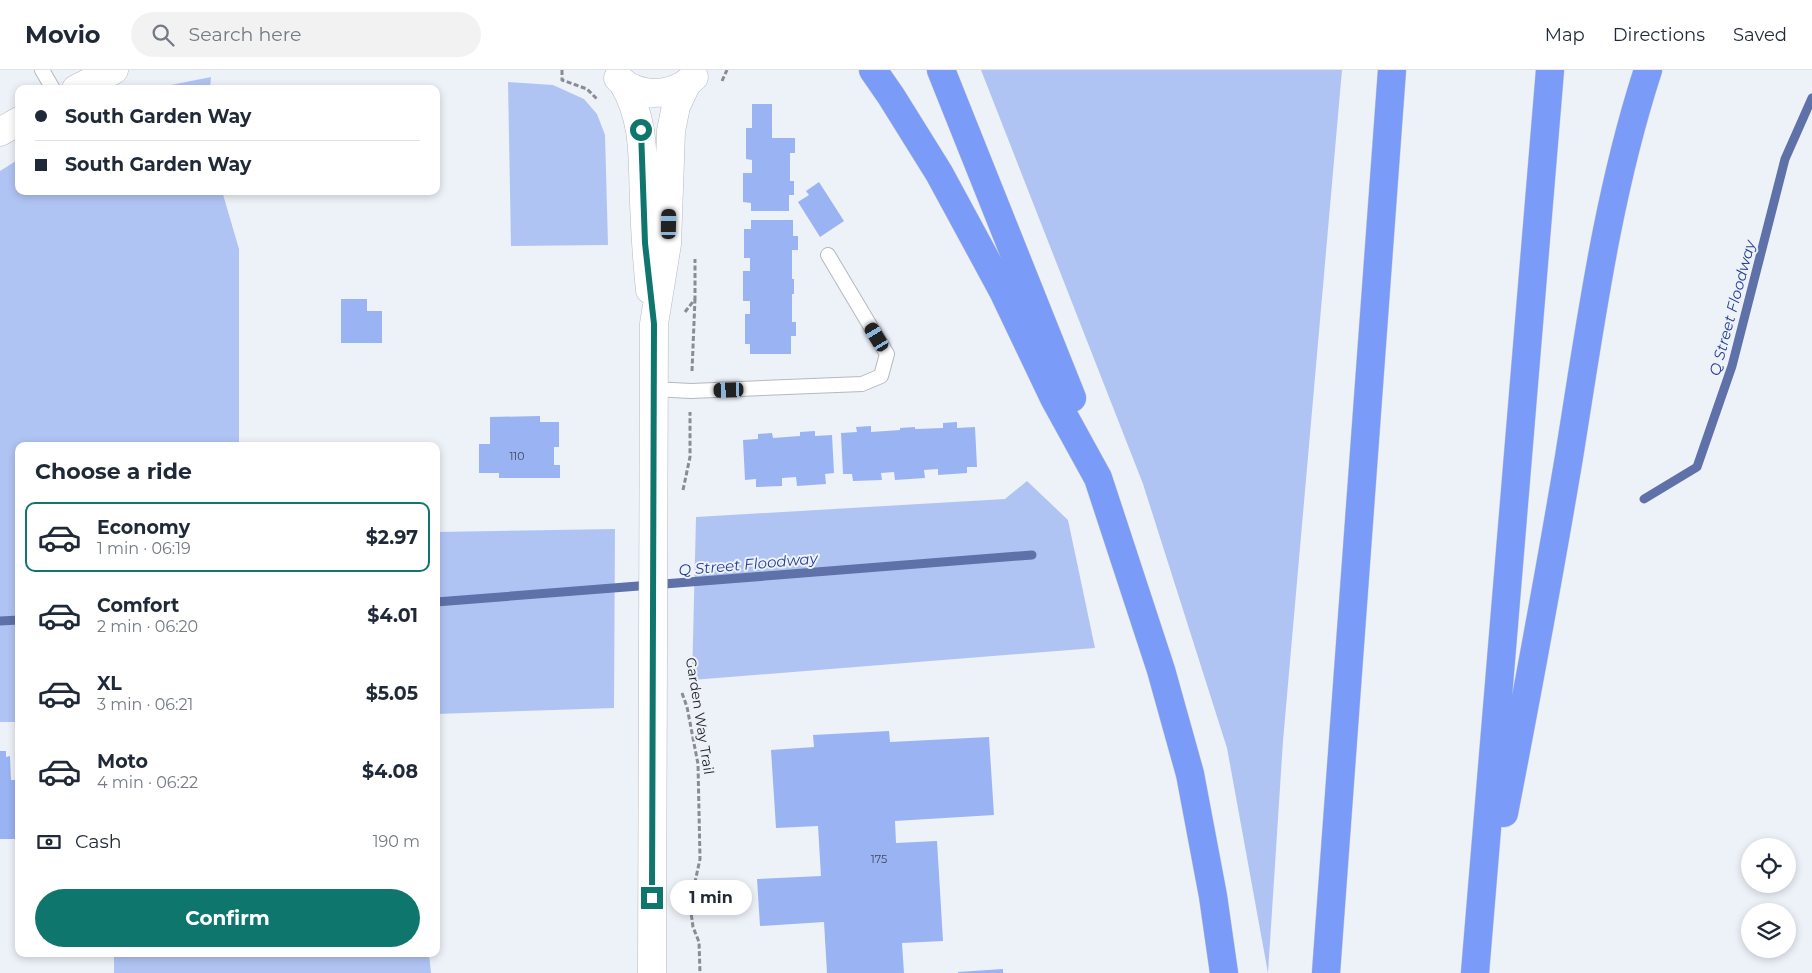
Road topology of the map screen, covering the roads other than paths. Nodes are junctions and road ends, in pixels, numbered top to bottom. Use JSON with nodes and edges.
{"nodes":[{"id":1,"x":42,"y":70,"type":"edge"},
{"id":2,"x":114,"y":70,"type":"edge"},
{"id":3,"x":873,"y":70,"type":"edge"},
{"id":4,"x":941,"y":70,"type":"edge"},
{"id":5,"x":1392,"y":70,"type":"edge"},
{"id":6,"x":1550,"y":70,"type":"edge"},
{"id":7,"x":1648,"y":70,"type":"edge"},
{"id":8,"x":614,"y":73,"type":"edge"},
{"id":9,"x":693,"y":77,"type":"edge"},
{"id":10,"x":51,"y":85,"type":"edge"},
{"id":11,"x":84,"y":85,"type":"edge"},
{"id":12,"x":15,"y":123,"type":"edge"},
{"id":13,"x":0,"y":132,"type":"edge"},
{"id":14,"x":828,"y":255,"type":"dead end"},
{"id":15,"x":654,"y":324,"type":"junction"},
{"id":16,"x":654,"y":389,"type":"junction"},
{"id":17,"x":1098,"y":478,"type":"junction"},
{"id":18,"x":1476,"y":960,"type":"edge"},
{"id":19,"x":652,"y":973,"type":"edge"},
{"id":20,"x":1224,"y":973,"type":"edge"},
{"id":21,"x":1326,"y":973,"type":"edge"}],
"edges":[{"from":1,"to":10,"type":"lane"},
{"from":2,"to":11,"type":"street"},
{"from":3,"to":17,"type":"highway"},
{"from":4,"to":17,"type":"highway"},
{"from":5,"to":21,"type":"highway"},
{"from":6,"to":18,"type":"highway"},
{"from":7,"to":18,"type":"highway"},
{"from":8,"to":9,"type":"street"},
{"from":8,"to":15,"type":"street"},
{"from":9,"to":15,"type":"street"},
{"from":12,"to":13,"type":"street"},
{"from":14,"to":16,"type":"lane"},
{"from":15,"to":16,"type":"street"},
{"from":16,"to":19,"type":"street"},
{"from":17,"to":20,"type":"highway"}]}
